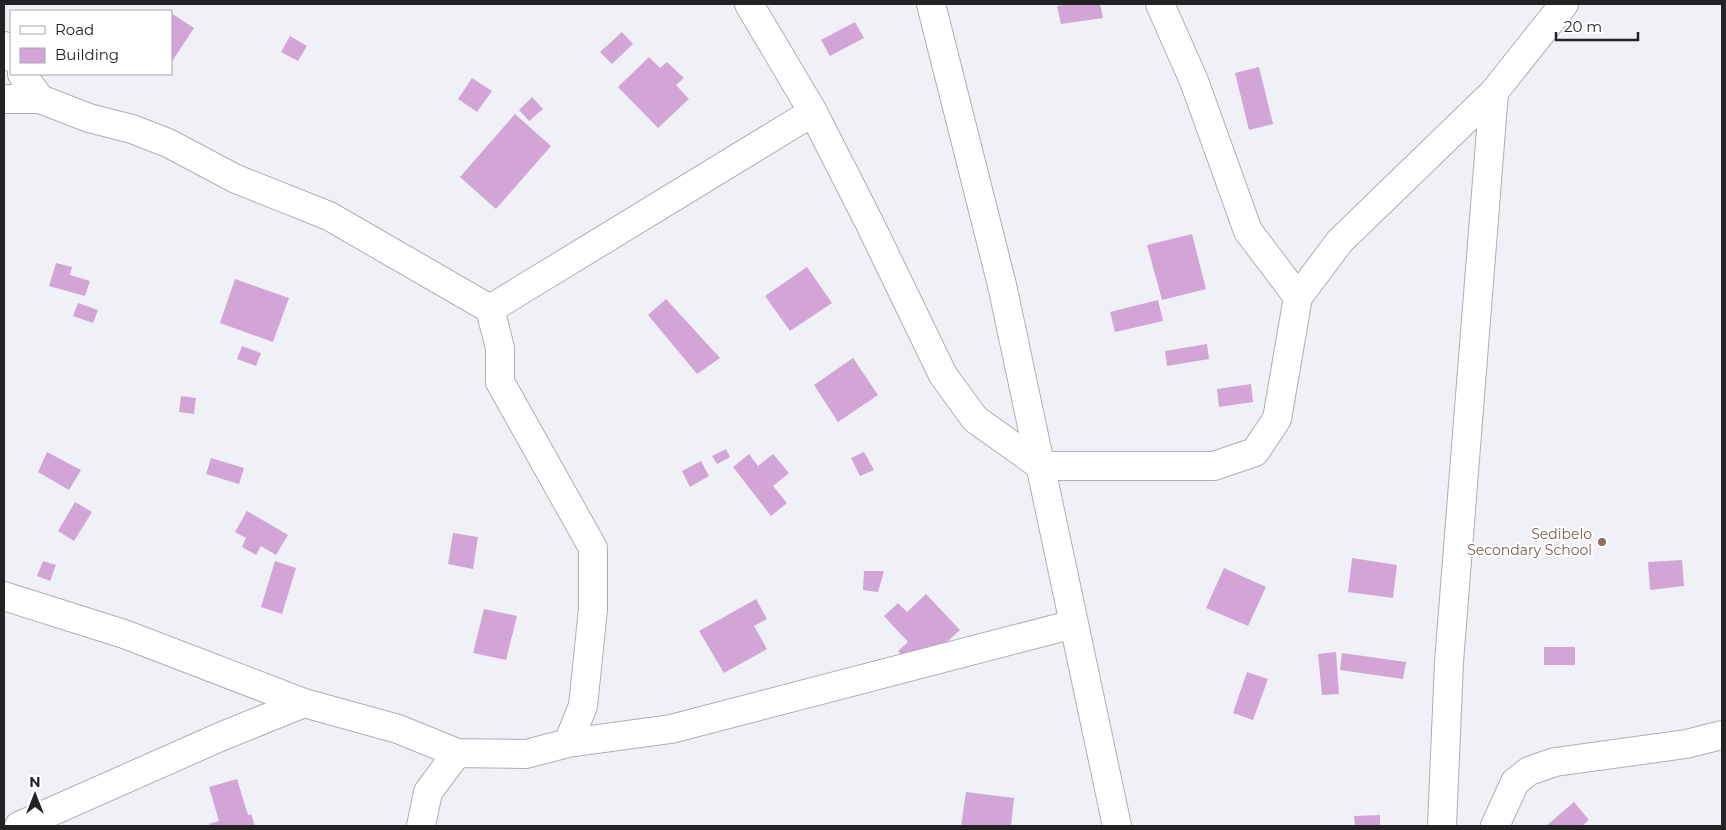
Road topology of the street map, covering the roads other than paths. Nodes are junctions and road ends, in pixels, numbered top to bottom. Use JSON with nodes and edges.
{"nodes":[{"id":1,"x":749,"y":4,"type":"edge"},
{"id":2,"x":930,"y":4,"type":"edge"},
{"id":3,"x":1160,"y":4,"type":"edge"},
{"id":4,"x":1564,"y":4,"type":"edge"},
{"id":5,"x":23,"y":75,"type":"edge"},
{"id":6,"x":1494,"y":92,"type":"junction"},
{"id":7,"x":4,"y":99,"type":"edge"},
{"id":8,"x":40,"y":99,"type":"junction"},
{"id":9,"x":813,"y":112,"type":"junction"},
{"id":10,"x":1298,"y":297,"type":"junction"},
{"id":11,"x":490,"y":308,"type":"junction"},
{"id":12,"x":1042,"y":466,"type":"junction"},
{"id":13,"x":4,"y":596,"type":"edge"},
{"id":14,"x":1074,"y":624,"type":"junction"},
{"id":15,"x":304,"y":702,"type":"junction"},
{"id":16,"x":1722,"y":735,"type":"edge"},
{"id":17,"x":568,"y":743,"type":"junction"},
{"id":18,"x":458,"y":753,"type":"junction"},
{"id":19,"x":19,"y":826,"type":"edge"},
{"id":20,"x":421,"y":826,"type":"edge"},
{"id":21,"x":1117,"y":826,"type":"edge"},
{"id":22,"x":1442,"y":826,"type":"edge"},
{"id":23,"x":1495,"y":826,"type":"edge"}],
"edges":[{"from":1,"to":9,"type":"street"},
{"from":2,"to":12,"type":"street"},
{"from":3,"to":10,"type":"street"},
{"from":4,"to":6,"type":"street"},
{"from":5,"to":8,"type":"street"},
{"from":6,"to":10,"type":"street"},
{"from":6,"to":22,"type":"street"},
{"from":7,"to":8,"type":"street"},
{"from":8,"to":11,"type":"street"},
{"from":9,"to":11,"type":"street"},
{"from":9,"to":12,"type":"street"},
{"from":10,"to":12,"type":"street"},
{"from":11,"to":17,"type":"street"},
{"from":12,"to":14,"type":"street"},
{"from":13,"to":15,"type":"street"},
{"from":14,"to":17,"type":"street"},
{"from":14,"to":21,"type":"street"},
{"from":15,"to":18,"type":"street"},
{"from":15,"to":19,"type":"street"},
{"from":16,"to":23,"type":"street"},
{"from":17,"to":18,"type":"street"},
{"from":18,"to":20,"type":"street"}]}
